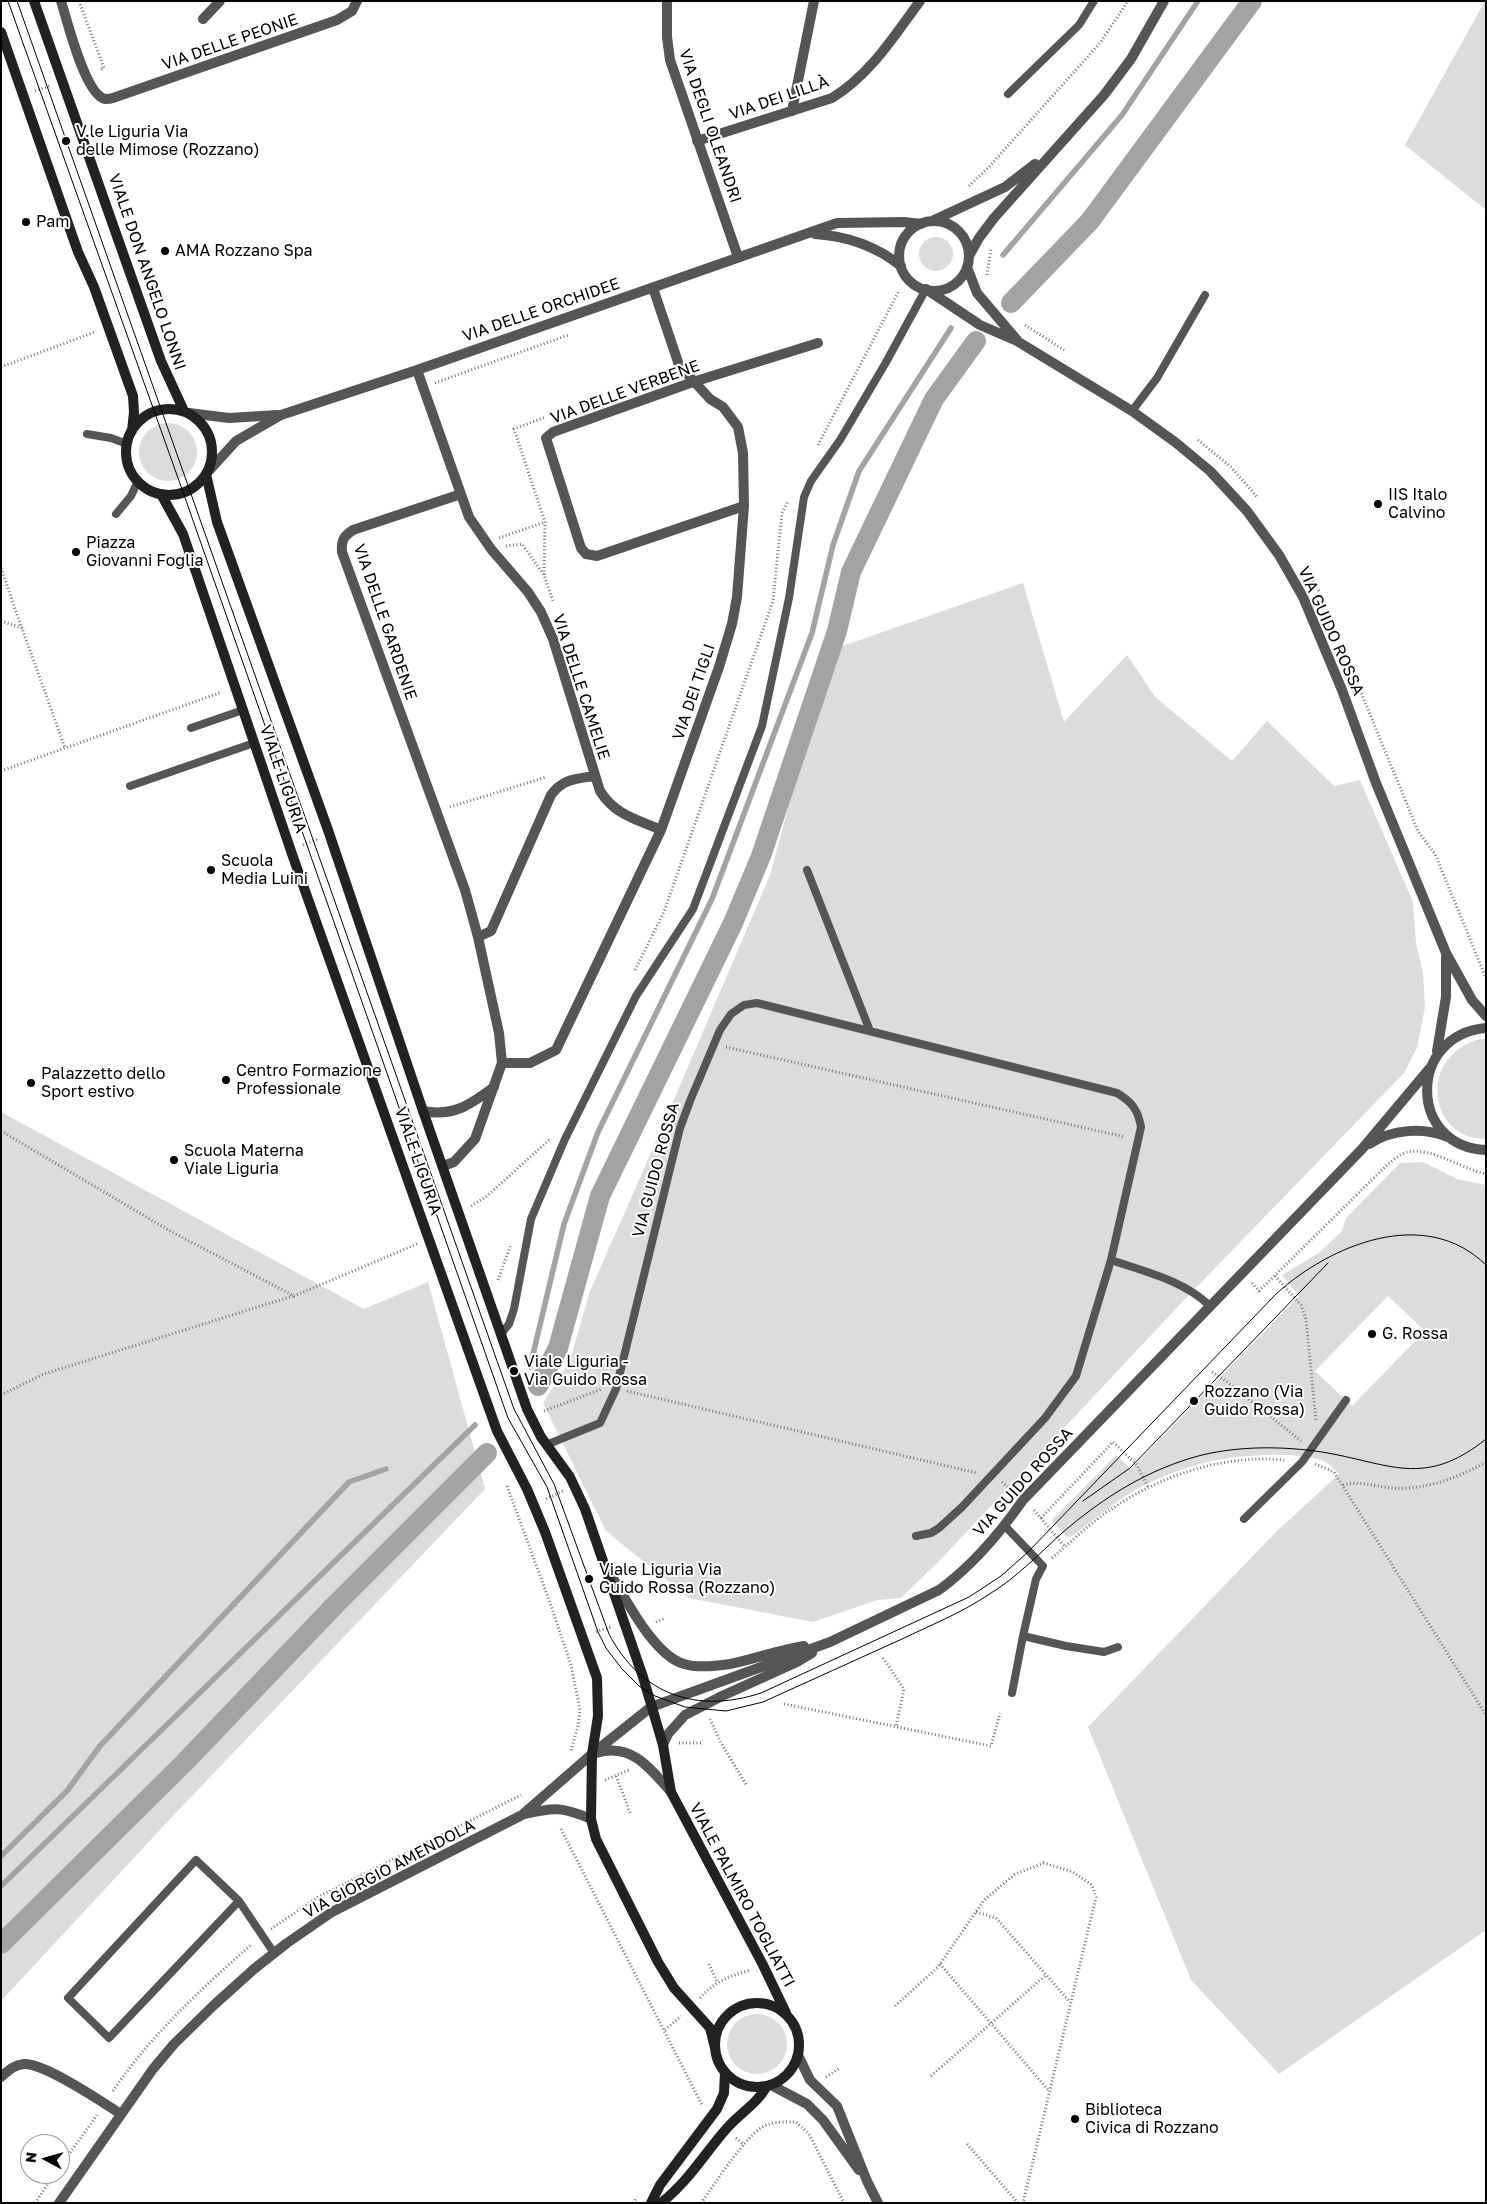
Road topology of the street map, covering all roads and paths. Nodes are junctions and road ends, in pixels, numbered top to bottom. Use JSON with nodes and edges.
{"nodes":[{"id":1,"x":34,"y":1,"type":"edge"},
{"id":2,"x":61,"y":1,"type":"edge"},
{"id":3,"x":220,"y":1,"type":"edge"},
{"id":4,"x":357,"y":1,"type":"edge"},
{"id":5,"x":668,"y":1,"type":"edge"},
{"id":6,"x":814,"y":1,"type":"edge"},
{"id":7,"x":920,"y":1,"type":"edge"},
{"id":8,"x":1094,"y":1,"type":"edge"},
{"id":9,"x":1128,"y":1,"type":"edge"},
{"id":10,"x":1164,"y":1,"type":"edge"},
{"id":11,"x":203,"y":20,"type":"dead end"},
{"id":12,"x":1,"y":32,"type":"edge"},
{"id":13,"x":54,"y":84,"type":"dead end"},
{"id":14,"x":32,"y":92,"type":"dead end"},
{"id":15,"x":1008,"y":94,"type":"dead end"},
{"id":16,"x":792,"y":111,"type":"junction"},
{"id":17,"x":697,"y":141,"type":"junction"},
{"id":18,"x":1054,"y":150,"type":"junction"},
{"id":19,"x":973,"y":202,"type":"junction"},
{"id":20,"x":932,"y":221,"type":"junction"},
{"id":21,"x":921,"y":224,"type":"junction"},
{"id":22,"x":811,"y":233,"type":"junction"},
{"id":23,"x":992,"y":247,"type":"dead end"},
{"id":24,"x":969,"y":256,"type":"junction"},
{"id":25,"x":738,"y":257,"type":"junction"},
{"id":26,"x":901,"y":266,"type":"junction"},
{"id":27,"x":967,"y":267,"type":"junction"},
{"id":28,"x":988,"y":282,"type":"dead end"},
{"id":29,"x":653,"y":288,"type":"junction"},
{"id":30,"x":926,"y":289,"type":"junction"},
{"id":31,"x":899,"y":291,"type":"dead end"},
{"id":32,"x":1206,"y":295,"type":"dead end"},
{"id":33,"x":1020,"y":322,"type":"dead end"},
{"id":34,"x":98,"y":331,"type":"dead end"},
{"id":35,"x":572,"y":334,"type":"dead end"},
{"id":36,"x":1017,"y":341,"type":"junction"},
{"id":37,"x":818,"y":343,"type":"dead end"},
{"id":38,"x":1068,"y":353,"type":"dead end"},
{"id":39,"x":1,"y":367,"type":"edge"},
{"id":40,"x":417,"y":370,"type":"junction"},
{"id":41,"x":693,"y":382,"type":"junction"},
{"id":42,"x":434,"y":383,"type":"dead end"},
{"id":43,"x":1132,"y":411,"type":"junction"},
{"id":44,"x":187,"y":412,"type":"junction"},
{"id":45,"x":281,"y":415,"type":"junction"},
{"id":46,"x":132,"y":431,"type":"junction"},
{"id":47,"x":87,"y":434,"type":"dead end"},
{"id":48,"x":1193,"y":436,"type":"dead end"},
{"id":49,"x":127,"y":444,"type":"junction"},
{"id":50,"x":814,"y":453,"type":"dead end"},
{"id":51,"x":206,"y":474,"type":"junction"},
{"id":52,"x":138,"y":481,"type":"junction"},
{"id":53,"x":161,"y":494,"type":"junction"},
{"id":54,"x":461,"y":494,"type":"junction"},
{"id":55,"x":791,"y":496,"type":"dead end"},
{"id":56,"x":1258,"y":499,"type":"dead end"},
{"id":57,"x":744,"y":506,"type":"junction"},
{"id":58,"x":116,"y":514,"type":"dead end"},
{"id":59,"x":545,"y":522,"type":"dead end"},
{"id":60,"x":498,"y":538,"type":"dead end"},
{"id":61,"x":1,"y":568,"type":"edge"},
{"id":62,"x":1305,"y":568,"type":"dead end"},
{"id":63,"x":1330,"y":619,"type":"dead end"},
{"id":64,"x":1,"y":621,"type":"edge"},
{"id":65,"x":23,"y":632,"type":"junction"},
{"id":66,"x":1357,"y":684,"type":"dead end"},
{"id":67,"x":226,"y":691,"type":"dead end"},
{"id":68,"x":243,"y":710,"type":"junction"},
{"id":69,"x":191,"y":728,"type":"dead end"},
{"id":70,"x":254,"y":743,"type":"junction"},
{"id":71,"x":65,"y":748,"type":"junction"},
{"id":72,"x":1,"y":771,"type":"edge"},
{"id":73,"x":555,"y":774,"type":"dead end"},
{"id":74,"x":594,"y":776,"type":"junction"},
{"id":75,"x":130,"y":786,"type":"dead end"},
{"id":76,"x":437,"y":811,"type":"junction"},
{"id":77,"x":328,"y":830,"type":"junction"},
{"id":78,"x":661,"y":830,"type":"junction"},
{"id":79,"x":292,"y":854,"type":"junction"},
{"id":80,"x":807,"y":870,"type":"dead end"},
{"id":81,"x":478,"y":937,"type":"junction"},
{"id":82,"x":1446,"y":953,"type":"junction"},
{"id":83,"x":634,"y":973,"type":"dead end"},
{"id":84,"x":1486,"y":978,"type":"edge"},
{"id":85,"x":1486,"y":1016,"type":"edge"},
{"id":86,"x":1486,"y":1028,"type":"edge"},
{"id":87,"x":870,"y":1031,"type":"junction"},
{"id":88,"x":714,"y":1044,"type":"junction"},
{"id":89,"x":502,"y":1063,"type":"junction"},
{"id":90,"x":1432,"y":1065,"type":"junction"},
{"id":91,"x":495,"y":1087,"type":"junction"},
{"id":92,"x":423,"y":1111,"type":"junction"},
{"id":93,"x":1,"y":1130,"type":"edge"},
{"id":94,"x":551,"y":1138,"type":"dead end"},
{"id":95,"x":1138,"y":1139,"type":"junction"},
{"id":96,"x":1454,"y":1141,"type":"junction"},
{"id":97,"x":1362,"y":1149,"type":"junction"},
{"id":98,"x":1483,"y":1150,"type":"edge"},
{"id":99,"x":443,"y":1166,"type":"junction"},
{"id":100,"x":1486,"y":1174,"type":"edge"},
{"id":101,"x":468,"y":1209,"type":"dead end"},
{"id":102,"x":429,"y":1239,"type":"junction"},
{"id":103,"x":1111,"y":1260,"type":"junction"},
{"id":104,"x":1274,"y":1276,"type":"junction"},
{"id":105,"x":1251,"y":1281,"type":"dead end"},
{"id":106,"x":294,"y":1296,"type":"junction"},
{"id":107,"x":1210,"y":1306,"type":"junction"},
{"id":108,"x":501,"y":1334,"type":"junction"},
{"id":109,"x":1212,"y":1372,"type":"dead end"},
{"id":110,"x":616,"y":1389,"type":"junction"},
{"id":111,"x":1,"y":1395,"type":"edge"},
{"id":112,"x":1346,"y":1400,"type":"dead end"},
{"id":113,"x":542,"y":1412,"type":"dead end"},
{"id":114,"x":546,"y":1444,"type":"junction"},
{"id":115,"x":1315,"y":1444,"type":"junction"},
{"id":116,"x":1302,"y":1462,"type":"junction"},
{"id":117,"x":1486,"y":1462,"type":"edge"},
{"id":118,"x":990,"y":1476,"type":"junction"},
{"id":119,"x":506,"y":1483,"type":"dead end"},
{"id":120,"x":1343,"y":1485,"type":"junction"},
{"id":121,"x":1148,"y":1487,"type":"junction"},
{"id":122,"x":564,"y":1490,"type":"dead end"},
{"id":123,"x":543,"y":1500,"type":"dead end"},
{"id":124,"x":1023,"y":1500,"type":"junction"},
{"id":125,"x":1041,"y":1518,"type":"junction"},
{"id":126,"x":1244,"y":1519,"type":"dead end"},
{"id":127,"x":1005,"y":1526,"type":"junction"},
{"id":128,"x":916,"y":1536,"type":"dead end"},
{"id":129,"x":602,"y":1561,"type":"junction"},
{"id":130,"x":616,"y":1626,"type":"dead end"},
{"id":131,"x":591,"y":1634,"type":"dead end"},
{"id":132,"x":1023,"y":1636,"type":"junction"},
{"id":133,"x":830,"y":1642,"type":"junction"},
{"id":134,"x":1118,"y":1647,"type":"dead end"},
{"id":135,"x":883,"y":1658,"type":"dead end"},
{"id":136,"x":1012,"y":1693,"type":"dead end"},
{"id":137,"x":784,"y":1704,"type":"dead end"},
{"id":138,"x":651,"y":1707,"type":"junction"},
{"id":139,"x":1000,"y":1714,"type":"dead end"},
{"id":140,"x":1486,"y":1715,"type":"edge"},
{"id":141,"x":710,"y":1719,"type":"dead end"},
{"id":142,"x":896,"y":1726,"type":"junction"},
{"id":143,"x":701,"y":1743,"type":"dead end"},
{"id":144,"x":674,"y":1744,"type":"dead end"},
{"id":145,"x":663,"y":1745,"type":"junction"},
{"id":146,"x":592,"y":1754,"type":"junction"},
{"id":147,"x":569,"y":1757,"type":"dead end"},
{"id":148,"x":631,"y":1768,"type":"dead end"},
{"id":149,"x":616,"y":1776,"type":"junction"},
{"id":150,"x":592,"y":1784,"type":"junction"},
{"id":151,"x":747,"y":1786,"type":"dead end"},
{"id":152,"x":671,"y":1792,"type":"junction"},
{"id":153,"x":522,"y":1794,"type":"dead end"},
{"id":154,"x":522,"y":1815,"type":"junction"},
{"id":155,"x":631,"y":1815,"type":"dead end"},
{"id":156,"x":591,"y":1819,"type":"junction"},
{"id":157,"x":561,"y":1829,"type":"dead end"},
{"id":158,"x":239,"y":1902,"type":"junction"},
{"id":159,"x":976,"y":1912,"type":"junction"},
{"id":160,"x":271,"y":1929,"type":"dead end"},
{"id":161,"x":255,"y":1942,"type":"dead end"},
{"id":162,"x":274,"y":1953,"type":"junction"},
{"id":163,"x":782,"y":1955,"type":"dead end"},
{"id":164,"x":708,"y":1964,"type":"dead end"},
{"id":165,"x":940,"y":1964,"type":"junction"},
{"id":166,"x":763,"y":1965,"type":"junction"},
{"id":167,"x":1046,"y":1975,"type":"junction"},
{"id":168,"x":717,"y":1982,"type":"junction"},
{"id":169,"x":1071,"y":2003,"type":"junction"},
{"id":170,"x":894,"y":2006,"type":"dead end"},
{"id":171,"x":692,"y":2007,"type":"junction"},
{"id":172,"x":786,"y":2013,"type":"junction"},
{"id":173,"x":990,"y":2023,"type":"junction"},
{"id":174,"x":665,"y":2030,"type":"junction"},
{"id":175,"x":715,"y":2048,"type":"junction"},
{"id":176,"x":798,"y":2055,"type":"junction"},
{"id":177,"x":725,"y":2072,"type":"junction"},
{"id":178,"x":931,"y":2076,"type":"dead end"},
{"id":179,"x":1,"y":2077,"type":"edge"},
{"id":180,"x":769,"y":2086,"type":"junction"},
{"id":181,"x":1049,"y":2091,"type":"junction"},
{"id":182,"x":111,"y":2094,"type":"dead end"},
{"id":183,"x":704,"y":2109,"type":"dead end"},
{"id":184,"x":99,"y":2112,"type":"dead end"},
{"id":185,"x":121,"y":2114,"type":"junction"},
{"id":186,"x":967,"y":2144,"type":"dead end"},
{"id":187,"x":70,"y":2153,"type":"edge"},
{"id":188,"x":867,"y":2181,"type":"junction"},
{"id":189,"x":48,"y":2184,"type":"edge"},
{"id":190,"x":35,"y":2203,"type":"edge"},
{"id":191,"x":59,"y":2203,"type":"edge"},
{"id":192,"x":651,"y":2203,"type":"edge"},
{"id":193,"x":661,"y":2203,"type":"edge"},
{"id":194,"x":701,"y":2203,"type":"edge"},
{"id":195,"x":844,"y":2203,"type":"edge"},
{"id":196,"x":878,"y":2203,"type":"edge"},
{"id":197,"x":1018,"y":2203,"type":"edge"},
{"id":198,"x":1022,"y":2203,"type":"edge"}],
"edges":[{"from":1,"to":44,"type":"main road","name":"VIALE DON ANGELO LONNI"},
{"from":2,"to":4,"type":"street","name":"VIA DELLE PEONIE"},
{"from":3,"to":11,"type":"street"},
{"from":5,"to":17,"type":"street","name":"VIA DEGLI OLEANDRI"},
{"from":6,"to":16,"type":"street"},
{"from":7,"to":16,"type":"street","name":"VIA DEI LILLÀ"},
{"from":8,"to":15,"type":"lane"},
{"from":9,"to":19,"type":"path"},
{"from":10,"to":18,"type":"street"},
{"from":12,"to":46,"type":"main road"},
{"from":13,"to":14,"type":"path"},
{"from":16,"to":17,"type":"street","name":"VIA DEI LILLÀ"},
{"from":17,"to":25,"type":"street","name":"VIA DEGLI OLEANDRI"},
{"from":18,"to":19,"type":"street"},
{"from":18,"to":24,"type":"street"},
{"from":19,"to":20,"type":"street"},
{"from":20,"to":21,"type":"street"},
{"from":20,"to":24,"type":"street"},
{"from":21,"to":22,"type":"street","name":"VIA DELLE ORCHIDEE"},
{"from":21,"to":26,"type":"street"},
{"from":22,"to":25,"type":"street","name":"VIA DELLE ORCHIDEE"},
{"from":22,"to":26,"type":"street","name":"VIA DELLE ORCHIDEE"},
{"from":23,"to":28,"type":"path"},
{"from":24,"to":27,"type":"street"},
{"from":25,"to":29,"type":"street","name":"VIA DELLE ORCHIDEE"},
{"from":26,"to":30,"type":"street"},
{"from":27,"to":30,"type":"street"},
{"from":27,"to":36,"type":"street","name":"VIA GUIDO ROSSA"},
{"from":29,"to":40,"type":"street","name":"VIA DELLE ORCHIDEE"},
{"from":29,"to":41,"type":"street","name":"VIA DEI TIGLI"},
{"from":30,"to":36,"type":"street","name":"VIA GUIDO ROSSA"},
{"from":30,"to":108,"type":"lane"},
{"from":31,"to":50,"type":"path"},
{"from":32,"to":43,"type":"lane"},
{"from":33,"to":38,"type":"path"},
{"from":34,"to":39,"type":"path"},
{"from":35,"to":42,"type":"path"},
{"from":36,"to":43,"type":"street","name":"VIA GUIDO ROSSA"},
{"from":37,"to":41,"type":"street","name":"VIA DELLE VERBENE"},
{"from":40,"to":45,"type":"street","name":"VIA DELLE ORCHIDEE"},
{"from":40,"to":54,"type":"street","name":"VIA DELLE CAMELIE"},
{"from":41,"to":57,"type":"street","name":"VIA DEI TIGLI"},
{"from":41,"to":57,"type":"street","name":"VIA DELLE VERBENE"},
{"from":43,"to":82,"type":"street","name":"VIA GUIDO ROSSA"},
{"from":44,"to":45,"type":"street","name":"VIA DELLE ORCHIDEE"},
{"from":44,"to":46,"type":"main road"},
{"from":44,"to":51,"type":"main road"},
{"from":45,"to":51,"type":"street","name":"VIA DELLE ORCHIDEE"},
{"from":46,"to":49,"type":"main road"},
{"from":47,"to":49,"type":"lane"},
{"from":48,"to":56,"type":"path"},
{"from":49,"to":52,"type":"main road"},
{"from":51,"to":53,"type":"main road"},
{"from":51,"to":77,"type":"main road","name":"VIALE LIGURIA"},
{"from":52,"to":53,"type":"main road"},
{"from":52,"to":58,"type":"lane"},
{"from":53,"to":68,"type":"main road","name":"VIALE LIGURIA"},
{"from":54,"to":74,"type":"street","name":"VIA DELLE CAMELIE"},
{"from":54,"to":76,"type":"street","name":"VIA DELLE GARDENIE"},
{"from":55,"to":83,"type":"path"},
{"from":57,"to":78,"type":"street","name":"VIA DEI TIGLI"},
{"from":59,"to":60,"type":"path"},
{"from":61,"to":65,"type":"path"},
{"from":62,"to":63,"type":"path"},
{"from":64,"to":65,"type":"path"},
{"from":65,"to":71,"type":"path"},
{"from":66,"to":84,"type":"path"},
{"from":67,"to":71,"type":"path"},
{"from":68,"to":69,"type":"lane"},
{"from":68,"to":70,"type":"main road","name":"VIALE LIGURIA"},
{"from":70,"to":75,"type":"lane"},
{"from":70,"to":79,"type":"main road","name":"VIALE LIGURIA"},
{"from":71,"to":72,"type":"path"},
{"from":73,"to":76,"type":"path"},
{"from":74,"to":78,"type":"street","name":"VIA DELLE CAMELIE"},
{"from":74,"to":81,"type":"street"},
{"from":76,"to":81,"type":"street"},
{"from":77,"to":79,"type":"path"},
{"from":77,"to":92,"type":"main road","name":"VIALE LIGURIA"},
{"from":78,"to":89,"type":"street","name":"VIA DEI TIGLI"},
{"from":79,"to":102,"type":"main road","name":"VIALE LIGURIA"},
{"from":80,"to":87,"type":"lane"},
{"from":81,"to":89,"type":"street"},
{"from":82,"to":85,"type":"street","name":"VIA GUIDO ROSSA"},
{"from":82,"to":90,"type":"street","name":"VIA GUIDO ROSSA"},
{"from":86,"to":90,"type":"street"},
{"from":87,"to":88,"type":"lane","name":"VIA GUIDO ROSSA"},
{"from":87,"to":95,"type":"lane","name":"VIA GUIDO ROSSA"},
{"from":88,"to":95,"type":"path"},
{"from":88,"to":110,"type":"lane","name":"VIA GUIDO ROSSA"},
{"from":89,"to":91,"type":"street"},
{"from":90,"to":96,"type":"street"},
{"from":90,"to":97,"type":"street","name":"VIA GUIDO ROSSA"},
{"from":91,"to":92,"type":"street"},
{"from":91,"to":99,"type":"street"},
{"from":92,"to":99,"type":"main road","name":"VIALE LIGURIA"},
{"from":93,"to":106,"type":"path"},
{"from":94,"to":101,"type":"path"},
{"from":95,"to":103,"type":"lane","name":"VIA GUIDO ROSSA"},
{"from":96,"to":97,"type":"street","name":"VIA GUIDO ROSSA"},
{"from":96,"to":98,"type":"street","name":"VIA GUIDO ROSSA"},
{"from":97,"to":107,"type":"street","name":"VIA GUIDO ROSSA"},
{"from":99,"to":108,"type":"main road","name":"VIALE LIGURIA"},
{"from":100,"to":104,"type":"path"},
{"from":102,"to":106,"type":"path"},
{"from":102,"to":146,"type":"main road","name":"VIALE LIGURIA"},
{"from":103,"to":107,"type":"lane"},
{"from":103,"to":118,"type":"lane","name":"VIA GUIDO ROSSA"},
{"from":104,"to":105,"type":"path"},
{"from":104,"to":115,"type":"path"},
{"from":106,"to":111,"type":"path"},
{"from":107,"to":124,"type":"street","name":"VIA GUIDO ROSSA"},
{"from":108,"to":114,"type":"main road","name":"VIALE LIGURIA"},
{"from":109,"to":115,"type":"path"},
{"from":110,"to":113,"type":"path"},
{"from":110,"to":114,"type":"lane","name":"VIA GUIDO ROSSA"},
{"from":110,"to":118,"type":"path"},
{"from":112,"to":115,"type":"lane"},
{"from":114,"to":129,"type":"main road","name":"VIALE LIGURIA"},
{"from":115,"to":116,"type":"lane"},
{"from":116,"to":120,"type":"path"},
{"from":116,"to":121,"type":"path"},
{"from":116,"to":126,"type":"lane"},
{"from":117,"to":120,"type":"path"},
{"from":118,"to":124,"type":"path"},
{"from":118,"to":128,"type":"lane","name":"VIA GUIDO ROSSA"},
{"from":119,"to":147,"type":"path"},
{"from":120,"to":140,"type":"path"},
{"from":121,"to":125,"type":"path"},
{"from":121,"to":125,"type":"path"},
{"from":122,"to":123,"type":"path"},
{"from":124,"to":125,"type":"path"},
{"from":124,"to":127,"type":"street","name":"VIA GUIDO ROSSA"},
{"from":127,"to":132,"type":"lane"},
{"from":127,"to":133,"type":"street","name":"VIA GUIDO ROSSA"},
{"from":129,"to":133,"type":"street","name":"VIA GUIDO ROSSA"},
{"from":129,"to":138,"type":"main road","name":"VIALE LIGURIA"},
{"from":130,"to":131,"type":"path"},
{"from":132,"to":134,"type":"lane"},
{"from":132,"to":136,"type":"lane"},
{"from":133,"to":138,"type":"street","name":"VIA GUIDO ROSSA"},
{"from":133,"to":145,"type":"street","name":"VIA GUIDO ROSSA"},
{"from":135,"to":142,"type":"path"},
{"from":137,"to":142,"type":"path"},
{"from":138,"to":145,"type":"main road","name":"VIALE PALMIRO TOGLIATTI"},
{"from":138,"to":146,"type":"street"},
{"from":139,"to":142,"type":"path"},
{"from":141,"to":151,"type":"path"},
{"from":143,"to":144,"type":"path"},
{"from":145,"to":152,"type":"main road","name":"VIALE PALMIRO TOGLIATTI"},
{"from":146,"to":150,"type":"main road"},
{"from":146,"to":152,"type":"street","name":"VIALE PALMIRO TOGLIATTI"},
{"from":146,"to":154,"type":"street","name":"VIA GIORGIO AMENDOLA"},
{"from":148,"to":149,"type":"path"},
{"from":149,"to":150,"type":"path"},
{"from":149,"to":155,"type":"path"},
{"from":150,"to":156,"type":"main road"},
{"from":152,"to":166,"type":"main road","name":"VIALE PALMIRO TOGLIATTI"},
{"from":153,"to":160,"type":"path"},
{"from":154,"to":156,"type":"street","name":"VIA GIORGIO AMENDOLA"},
{"from":154,"to":162,"type":"street","name":"VIA GIORGIO AMENDOLA"},
{"from":156,"to":171,"type":"main road"},
{"from":157,"to":174,"type":"path"},
{"from":158,"to":158,"type":"lane"},
{"from":158,"to":162,"type":"lane"},
{"from":159,"to":165,"type":"path"},
{"from":159,"to":167,"type":"path"},
{"from":159,"to":169,"type":"path"},
{"from":161,"to":182,"type":"path"},
{"from":162,"to":185,"type":"street","name":"VIA GIORGIO AMENDOLA"},
{"from":163,"to":166,"type":"path"},
{"from":164,"to":168,"type":"path"},
{"from":165,"to":170,"type":"path"},
{"from":165,"to":173,"type":"path"},
{"from":166,"to":168,"type":"path"},
{"from":166,"to":172,"type":"main road","name":"VIALE PALMIRO TOGLIATTI"},
{"from":167,"to":169,"type":"path"},
{"from":167,"to":173,"type":"path"},
{"from":168,"to":171,"type":"path"},
{"from":169,"to":181,"type":"path"},
{"from":171,"to":174,"type":"path"},
{"from":171,"to":175,"type":"main road"},
{"from":172,"to":175,"type":"main road","name":"VIALE PALMIRO TOGLIATTI"},
{"from":172,"to":176,"type":"main road","name":"VIALE PALMIRO TOGLIATTI"},
{"from":173,"to":178,"type":"path"},
{"from":173,"to":181,"type":"path"},
{"from":174,"to":183,"type":"path"},
{"from":175,"to":177,"type":"main road"},
{"from":176,"to":180,"type":"main road"},
{"from":176,"to":188,"type":"street"},
{"from":177,"to":180,"type":"main road"},
{"from":177,"to":192,"type":"main road"},
{"from":179,"to":185,"type":"street"},
{"from":180,"to":188,"type":"street"},
{"from":180,"to":193,"type":"main road"},
{"from":181,"to":198,"type":"path"},
{"from":184,"to":187,"type":"path"},
{"from":185,"to":191,"type":"street","name":"VIA GIORGIO AMENDOLA"},
{"from":186,"to":197,"type":"path"},
{"from":188,"to":196,"type":"street"},
{"from":189,"to":190,"type":"path"},
{"from":194,"to":195,"type":"path"}]}
